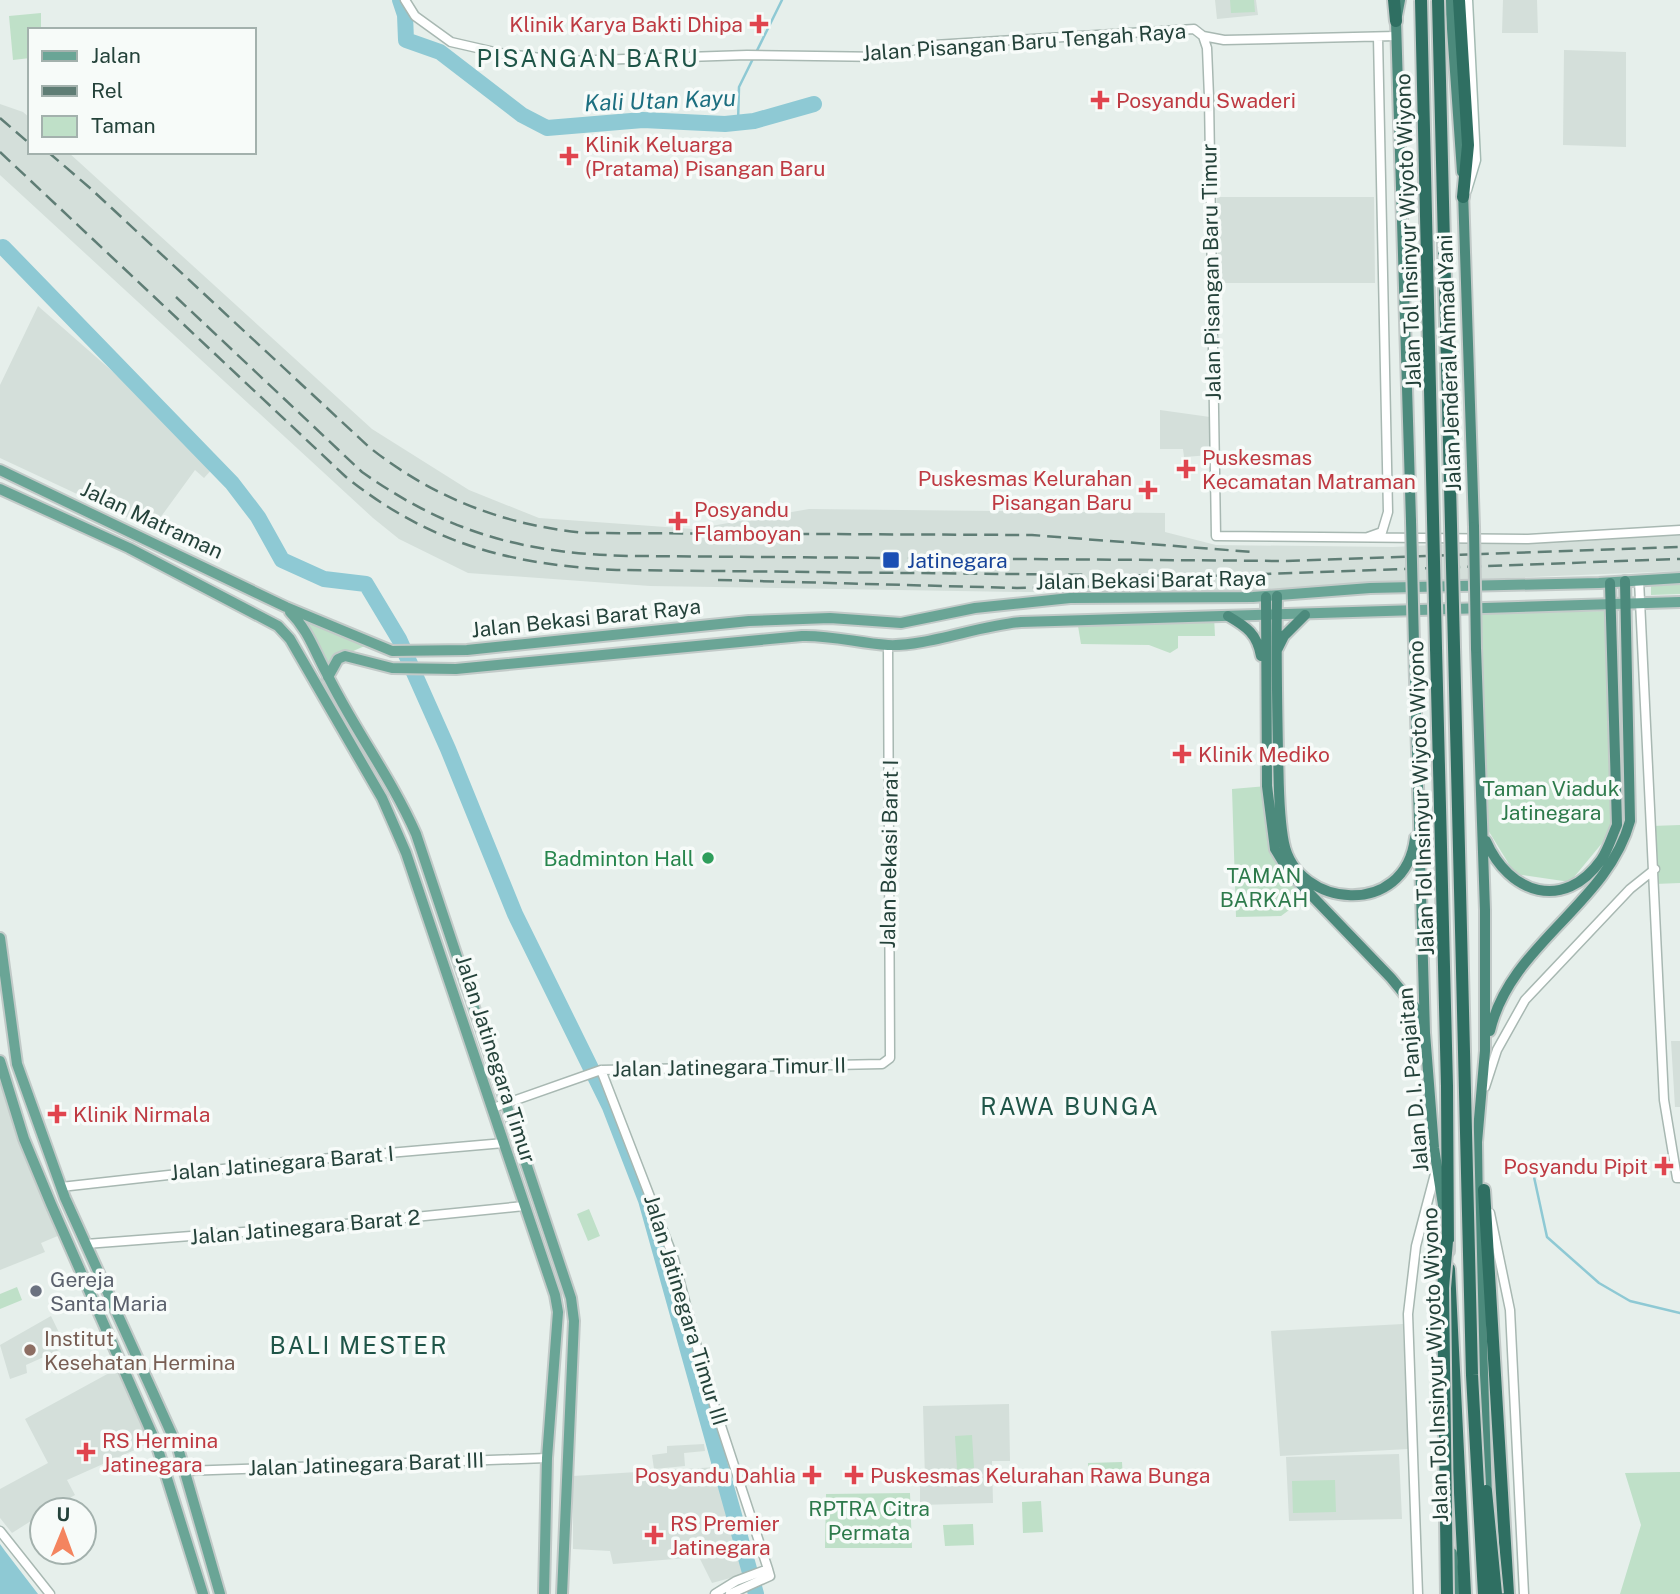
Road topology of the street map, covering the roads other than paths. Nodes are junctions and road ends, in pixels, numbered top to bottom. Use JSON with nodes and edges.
{"nodes":[{"id":1,"x":405,"y":0,"type":"edge"},
{"id":2,"x":1387,"y":0,"type":"edge"},
{"id":3,"x":1394,"y":0,"type":"edge"},
{"id":4,"x":1400,"y":0,"type":"edge"},
{"id":5,"x":1421,"y":0,"type":"edge"},
{"id":6,"x":1438,"y":0,"type":"edge"},
{"id":7,"x":1450,"y":0,"type":"edge"},
{"id":8,"x":1459,"y":0,"type":"edge"},
{"id":9,"x":1467,"y":0,"type":"edge"},
{"id":10,"x":1396,"y":21,"type":"junction"},
{"id":11,"x":1203,"y":36,"type":"junction"},
{"id":12,"x":1396,"y":36,"type":"junction"},
{"id":13,"x":1378,"y":37,"type":"junction"},
{"id":14,"x":1463,"y":197,"type":"junction"},
{"id":15,"x":0,"y":470,"type":"edge"},
{"id":16,"x":0,"y":489,"type":"edge"},
{"id":17,"x":1411,"y":521,"type":"joint"},
{"id":18,"x":1680,"y":530,"type":"edge"},
{"id":19,"x":1362,"y":539,"type":"junction"},
{"id":20,"x":1680,"y":578,"type":"edge"},
{"id":21,"x":1639,"y":580,"type":"junction"},
{"id":22,"x":1625,"y":582,"type":"junction"},
{"id":23,"x":1610,"y":583,"type":"junction"},
{"id":24,"x":1271,"y":596,"type":"junction"},
{"id":25,"x":227,"y":599,"type":"joint"},
{"id":26,"x":1680,"y":602,"type":"edge"},
{"id":27,"x":1640,"y":604,"type":"junction"},
{"id":28,"x":1611,"y":606,"type":"junction"},
{"id":29,"x":1625,"y":606,"type":"junction"},
{"id":30,"x":286,"y":607,"type":"junction"},
{"id":31,"x":1271,"y":615,"type":"junction"},
{"id":32,"x":1306,"y":615,"type":"junction"},
{"id":33,"x":1228,"y":616,"type":"junction"},
{"id":34,"x":888,"y":645,"type":"junction"},
{"id":35,"x":1275,"y":653,"type":"junction"},
{"id":36,"x":328,"y":677,"type":"junction"},
{"id":37,"x":1265,"y":687,"type":"junction"},
{"id":38,"x":1419,"y":804,"type":"junction"},
{"id":39,"x":1483,"y":832,"type":"junction"},
{"id":40,"x":1654,"y":869,"type":"junction"},
{"id":41,"x":0,"y":938,"type":"edge"},
{"id":42,"x":1425,"y":1033,"type":"junction"},
{"id":43,"x":1485,"y":1051,"type":"junction"},
{"id":44,"x":0,"y":1061,"type":"edge"},
{"id":45,"x":887,"y":1062,"type":"joint"},
{"id":46,"x":600,"y":1070,"type":"junction"},
{"id":47,"x":506,"y":1102,"type":"junction"},
{"id":48,"x":1479,"y":1104,"type":"junction"},
{"id":49,"x":493,"y":1108,"type":"junction"},
{"id":50,"x":1477,"y":1142,"type":"junction"},
{"id":51,"x":504,"y":1143,"type":"junction"},
{"id":52,"x":1437,"y":1165,"type":"junction"},
{"id":53,"x":1680,"y":1178,"type":"edge"},
{"id":54,"x":61,"y":1187,"type":"junction"},
{"id":55,"x":1484,"y":1190,"type":"junction"},
{"id":56,"x":524,"y":1206,"type":"junction"},
{"id":57,"x":1447,"y":1241,"type":"junction"},
{"id":58,"x":86,"y":1244,"type":"junction"},
{"id":59,"x":1469,"y":1267,"type":"junction"},
{"id":60,"x":547,"y":1458,"type":"junction"},
{"id":61,"x":184,"y":1471,"type":"junction"},
{"id":62,"x":0,"y":1531,"type":"edge"},
{"id":63,"x":737,"y":1585,"type":"junction"},
{"id":64,"x":50,"y":1594,"type":"edge"},
{"id":65,"x":203,"y":1594,"type":"edge"},
{"id":66,"x":220,"y":1594,"type":"edge"},
{"id":67,"x":544,"y":1594,"type":"edge"},
{"id":68,"x":562,"y":1594,"type":"edge"},
{"id":69,"x":715,"y":1594,"type":"edge"},
{"id":70,"x":730,"y":1594,"type":"edge"},
{"id":71,"x":1418,"y":1594,"type":"edge"},
{"id":72,"x":1447,"y":1594,"type":"edge"},
{"id":73,"x":1455,"y":1594,"type":"edge"},
{"id":74,"x":1465,"y":1594,"type":"edge"},
{"id":75,"x":1484,"y":1594,"type":"edge"},
{"id":76,"x":1494,"y":1594,"type":"edge"},
{"id":77,"x":1508,"y":1594,"type":"edge"},
{"id":78,"x":1524,"y":1594,"type":"edge"}],
"edges":[{"from":1,"to":11,"type":"street","name":"Jalan Pisangan Baru Tengah Raya"},
{"from":2,"to":10,"type":"main road","name":"Jalan Jenderal Ahmad Yani"},
{"from":3,"to":10,"type":"highway"},
{"from":4,"to":10,"type":"highway","name":"Jalan Jenderal Ahmad Yani"},
{"from":5,"to":57,"type":"highway","name":"Jalan Tol Insinyur Wiyoto Wiyono","bridge":true},
{"from":6,"to":59,"type":"highway","name":"Jalan Tol Insinyur Wiyoto Wiyono","bridge":true},
{"from":7,"to":14,"type":"highway","name":"Jalan Jenderal Ahmad Yani"},
{"from":8,"to":14,"type":"highway"},
{"from":9,"to":14,"type":"main road","name":"Jalan Jenderal Ahmad Yani"},
{"from":10,"to":12,"type":"highway","name":"Jalan Jenderal Ahmad Yani"},
{"from":11,"to":13,"type":"street","name":"Jalan Pisangan Baru Tengah Raya"},
{"from":11,"to":19,"type":"street","name":"Jalan Pisangan Baru Timur"},
{"from":12,"to":13,"type":"street","name":"Jalan Pisangan Baru Tengah Raya"},
{"from":12,"to":17,"type":"highway","name":"Jalan Jenderal Ahmad Yani"},
{"from":13,"to":19,"type":"street"},
{"from":14,"to":39,"type":"highway","name":"Jalan Jenderal Ahmad Yani","bridge":true},
{"from":15,"to":30,"type":"main road","name":"Jalan Matraman"},
{"from":16,"to":25,"type":"main road","name":"Jalan Matraman"},
{"from":17,"to":38,"type":"highway","name":"Jalan D. I. Panjaitan","bridge":true},
{"from":18,"to":19,"type":"street","name":"Jalan Pisangan Baru Timur"},
{"from":20,"to":21,"type":"main road","name":"Jalan Bekasi Barat Raya"},
{"from":21,"to":22,"type":"main road","name":"Jalan Bekasi Barat Raya"},
{"from":21,"to":27,"type":"street"},
{"from":22,"to":23,"type":"main road","name":"Jalan Bekasi Barat Raya"},
{"from":22,"to":29,"type":"highway"},
{"from":23,"to":24,"type":"main road","name":"Jalan Bekasi Barat Raya"},
{"from":23,"to":28,"type":"highway"},
{"from":24,"to":30,"type":"main road","name":"Jalan Bekasi Barat Raya"},
{"from":24,"to":31,"type":"highway"},
{"from":25,"to":49,"type":"main road","name":"Jalan Jatinegara Timur"},
{"from":26,"to":27,"type":"main road","name":"Jalan Bekasi Barat Raya"},
{"from":27,"to":29,"type":"main road","name":"Jalan Bekasi Barat Raya"},
{"from":27,"to":40,"type":"street"},
{"from":28,"to":29,"type":"main road","name":"Jalan Bekasi Barat Raya"},
{"from":28,"to":32,"type":"main road","name":"Jalan Bekasi Barat Raya"},
{"from":28,"to":39,"type":"highway"},
{"from":29,"to":43,"type":"highway"},
{"from":30,"to":36,"type":"main road","name":"Jalan Jatinegara Timur"},
{"from":31,"to":32,"type":"main road","name":"Jalan Bekasi Barat Raya"},
{"from":31,"to":33,"type":"main road","name":"Jalan Bekasi Barat Raya"},
{"from":31,"to":35,"type":"highway"},
{"from":31,"to":37,"type":"highway"},
{"from":32,"to":35,"type":"highway"},
{"from":33,"to":34,"type":"main road","name":"Jalan Bekasi Barat Raya"},
{"from":33,"to":37,"type":"highway"},
{"from":34,"to":36,"type":"main road","name":"Jalan Bekasi Barat Raya"},
{"from":34,"to":45,"type":"street","name":"Jalan Bekasi Barat I"},
{"from":35,"to":38,"type":"highway"},
{"from":36,"to":47,"type":"main road","name":"Jalan Jatinegara Timur"},
{"from":37,"to":42,"type":"highway"},
{"from":38,"to":42,"type":"highway","name":"Jalan D. I. Panjaitan"},
{"from":39,"to":43,"type":"highway"},
{"from":40,"to":48,"type":"street"},
{"from":40,"to":53,"type":"street"},
{"from":41,"to":54,"type":"main road"},
{"from":42,"to":52,"type":"highway","name":"Jalan D. I. Panjaitan"},
{"from":43,"to":48,"type":"highway"},
{"from":44,"to":65,"type":"main road"},
{"from":45,"to":46,"type":"street","name":"Jalan Jatinegara Timur II"},
{"from":46,"to":47,"type":"street","name":"Jalan Jatinegara Timur II"},
{"from":46,"to":63,"type":"street","name":"Jalan Jatinegara Timur III"},
{"from":47,"to":49,"type":"street","name":"Jalan Jatinegara Timur II"},
{"from":47,"to":68,"type":"main road","name":"Jalan Jatinegara Timur"},
{"from":48,"to":50,"type":"highway"},
{"from":49,"to":51,"type":"main road","name":"Jalan Jatinegara Timur"},
{"from":50,"to":55,"type":"street"},
{"from":50,"to":76,"type":"highway"},
{"from":51,"to":54,"type":"street","name":"Jalan Jatinegara Barat I"},
{"from":51,"to":56,"type":"main road","name":"Jalan Jatinegara Timur"},
{"from":52,"to":71,"type":"street"},
{"from":52,"to":73,"type":"highway","name":"Jalan D. I. Panjaitan"},
{"from":54,"to":58,"type":"main road"},
{"from":55,"to":77,"type":"highway"},
{"from":55,"to":78,"type":"street"},
{"from":56,"to":58,"type":"street","name":"Jalan Jatinegara Barat 2"},
{"from":56,"to":60,"type":"main road","name":"Jalan Jatinegara Timur"},
{"from":57,"to":72,"type":"highway","bridge":true},
{"from":57,"to":74,"type":"highway","name":"Jalan Tol Insinyur Wiyoto Wiyono","bridge":true},
{"from":58,"to":61,"type":"main road"},
{"from":59,"to":75,"type":"highway","name":"Jalan Tol Insinyur Wiyoto Wiyono","bridge":true},
{"from":59,"to":76,"type":"highway","bridge":true},
{"from":60,"to":61,"type":"street","name":"Jalan Jatinegara Barat III"},
{"from":60,"to":67,"type":"main road","name":"Jalan Jatinegara Timur"},
{"from":61,"to":66,"type":"main road"},
{"from":62,"to":64,"type":"street"},
{"from":63,"to":69,"type":"street"},
{"from":63,"to":70,"type":"street"}]}
